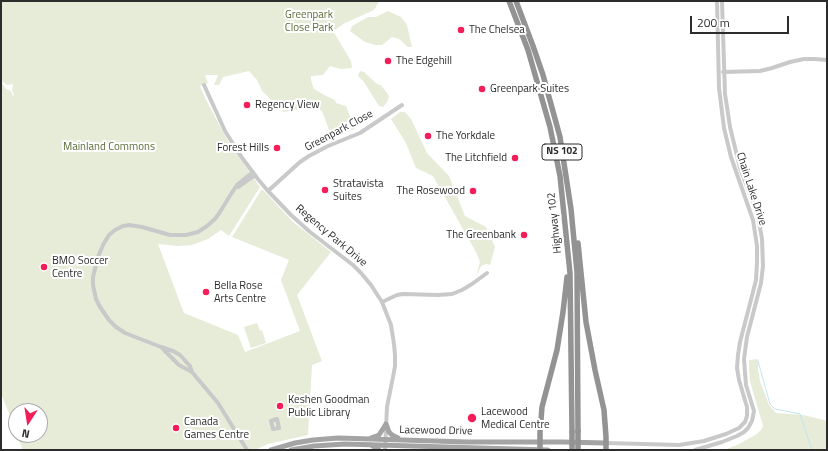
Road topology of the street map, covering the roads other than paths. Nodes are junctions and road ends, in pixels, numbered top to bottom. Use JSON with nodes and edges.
{"nodes":[{"id":1,"x":509,"y":1,"type":"edge"},
{"id":2,"x":516,"y":1,"type":"edge"},
{"id":3,"x":717,"y":1,"type":"edge"},
{"id":4,"x":722,"y":1,"type":"edge"},
{"id":5,"x":827,"y":60,"type":"edge"},
{"id":6,"x":718,"y":72,"type":"junction"},
{"id":7,"x":724,"y":72,"type":"junction"},
{"id":8,"x":204,"y":85,"type":"dead end"},
{"id":9,"x":402,"y":105,"type":"dead end"},
{"id":10,"x":560,"y":137,"type":"junction"},
{"id":11,"x":254,"y":174,"type":"junction"},
{"id":12,"x":560,"y":176,"type":"junction"},
{"id":13,"x":268,"y":191,"type":"junction"},
{"id":14,"x":487,"y":273,"type":"dead end"},
{"id":15,"x":382,"y":302,"type":"junction"},
{"id":16,"x":161,"y":347,"type":"junction"},
{"id":17,"x":192,"y":372,"type":"junction"},
{"id":18,"x":386,"y":424,"type":"junction"},
{"id":19,"x":742,"y":426,"type":"joint"},
{"id":20,"x":575,"y":431,"type":"junction"},
{"id":21,"x":370,"y":439,"type":"junction"},
{"id":22,"x":540,"y":442,"type":"junction"},
{"id":23,"x":402,"y":443,"type":"junction"},
{"id":24,"x":606,"y":443,"type":"junction"},
{"id":25,"x":367,"y":444,"type":"junction"},
{"id":26,"x":385,"y":444,"type":"edge"},
{"id":27,"x":456,"y":446,"type":"edge"},
{"id":28,"x":247,"y":450,"type":"edge"},
{"id":29,"x":271,"y":450,"type":"edge"},
{"id":30,"x":291,"y":450,"type":"edge"},
{"id":31,"x":379,"y":450,"type":"edge"},
{"id":32,"x":391,"y":450,"type":"edge"},
{"id":33,"x":540,"y":450,"type":"edge"},
{"id":34,"x":548,"y":450,"type":"edge"},
{"id":35,"x":572,"y":450,"type":"edge"},
{"id":36,"x":578,"y":450,"type":"edge"},
{"id":37,"x":606,"y":450,"type":"edge"},
{"id":38,"x":695,"y":450,"type":"edge"}],
"edges":[{"from":1,"to":12,"type":"highway","name":"Highway 102","number":"NS 102"},
{"from":2,"to":10,"type":"highway","name":"Highway 102","number":"NS 102"},
{"from":3,"to":6,"type":"street","name":"Chain Lake Drive"},
{"from":4,"to":7,"type":"street","name":"Chain Lake Drive"},
{"from":5,"to":7,"type":"street"},
{"from":6,"to":7,"type":"street"},
{"from":6,"to":19,"type":"street","name":"Chain Lake Drive"},
{"from":7,"to":38,"type":"street","name":"Chain Lake Drive"},
{"from":8,"to":11,"type":"street","name":"Regency Park Drive"},
{"from":9,"to":13,"type":"street","name":"Greenpark Close"},
{"from":10,"to":20,"type":"highway","name":"Highway 102","number":"NS 102"},
{"from":10,"to":24,"type":"highway"},
{"from":11,"to":13,"type":"street","name":"Regency Park Drive"},
{"from":11,"to":16,"type":"street"},
{"from":12,"to":20,"type":"highway","name":"Highway 102","number":"NS 102"},
{"from":12,"to":22,"type":"highway"},
{"from":13,"to":15,"type":"street","name":"Regency Park Drive"},
{"from":14,"to":15,"type":"street"},
{"from":15,"to":18,"type":"street","name":"Regency Park Drive"},
{"from":16,"to":17,"type":"street"},
{"from":16,"to":17,"type":"street"},
{"from":17,"to":28,"type":"street"},
{"from":18,"to":21,"type":"main road"},
{"from":18,"to":23,"type":"main road"},
{"from":18,"to":26,"type":"street","name":"Regency Park Drive"},
{"from":19,"to":24,"type":"street","name":"Lacewood Drive"},
{"from":20,"to":35,"type":"highway","name":"Highway 102","number":"NS 102","bridge":true},
{"from":20,"to":36,"type":"highway","name":"Highway 102","number":"NS 102","bridge":true},
{"from":21,"to":26,"type":"main road","name":"Lacewood Drive"},
{"from":21,"to":29,"type":"main road","name":"Lacewood Drive"},
{"from":22,"to":24,"type":"main road","name":"Lacewood Drive"},
{"from":22,"to":27,"type":"main road","name":"Lacewood Drive"},
{"from":22,"to":33,"type":"highway"},
{"from":23,"to":26,"type":"main road","name":"Lacewood Drive"},
{"from":23,"to":27,"type":"main road","name":"Lacewood Drive"},
{"from":23,"to":32,"type":"main road"},
{"from":24,"to":37,"type":"highway"},
{"from":25,"to":26,"type":"main road","name":"Lacewood Drive"},
{"from":25,"to":30,"type":"main road","name":"Lacewood Drive"},
{"from":25,"to":31,"type":"main road"},
{"from":27,"to":33,"type":"main road","name":"Lacewood Drive"},
{"from":33,"to":34,"type":"main road","name":"Lacewood Drive"}]}
